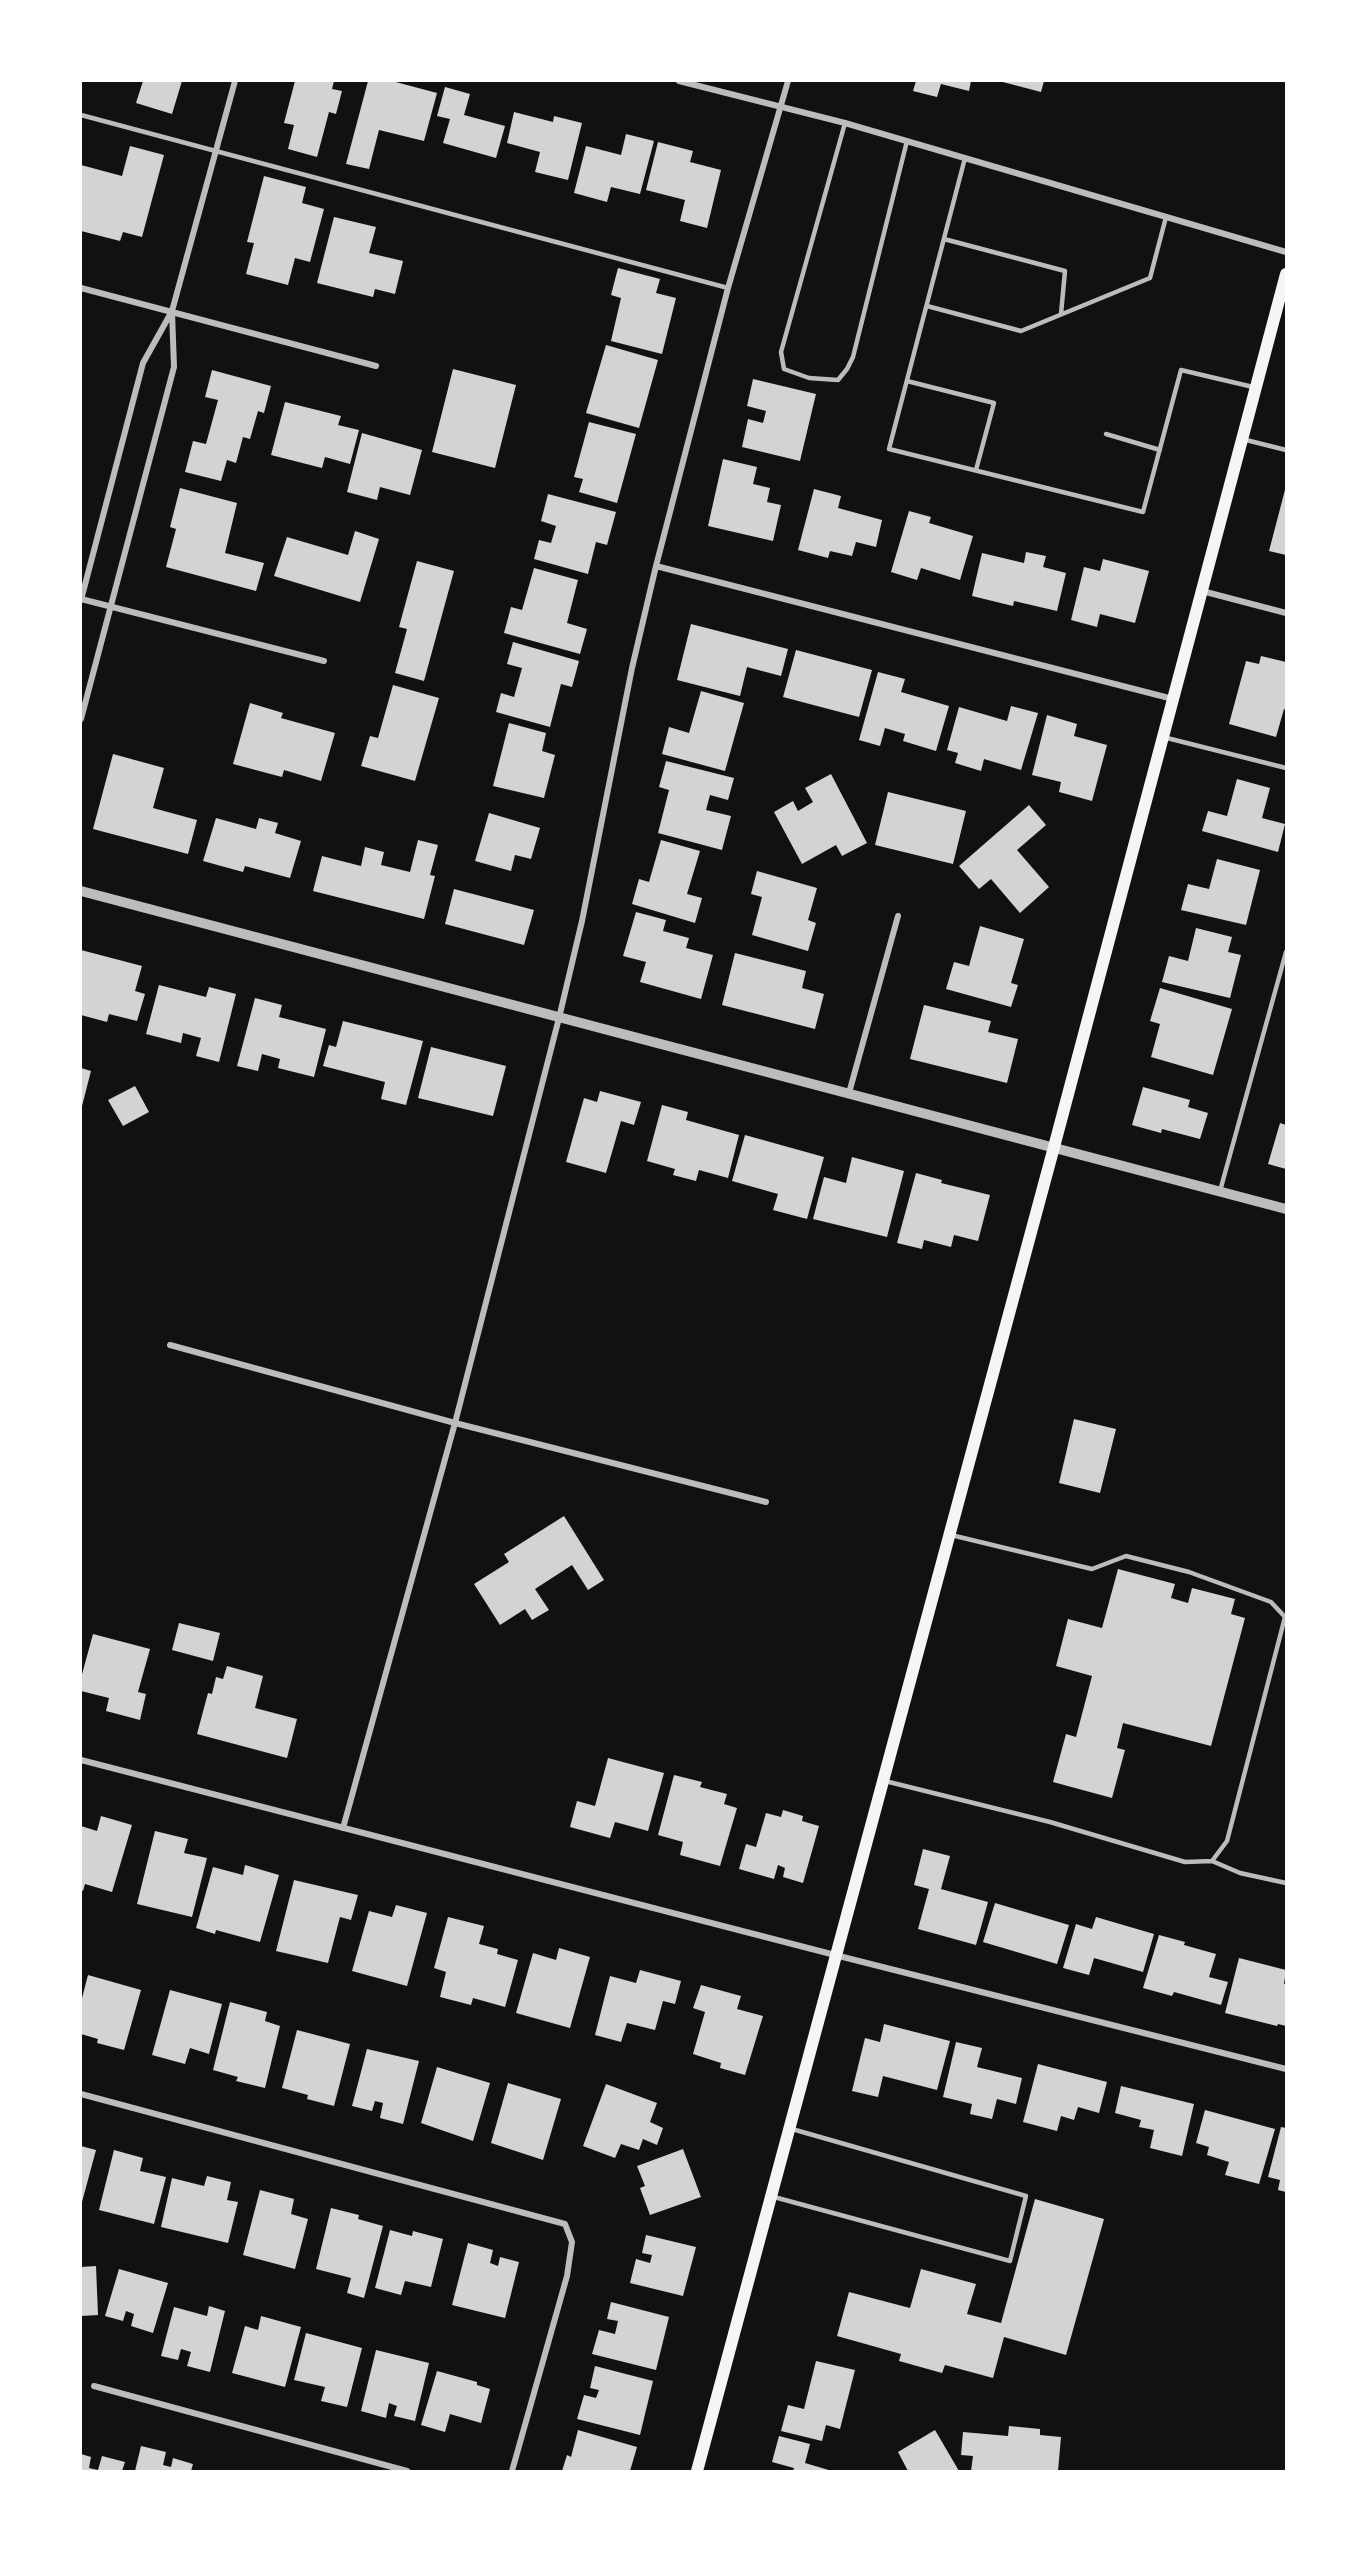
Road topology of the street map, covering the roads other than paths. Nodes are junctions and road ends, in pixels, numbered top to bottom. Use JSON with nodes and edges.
{"nodes":[{"id":1,"x":235,"y":81,"type":"edge"},
{"id":2,"x":679,"y":81,"type":"edge"},
{"id":3,"x":788,"y":81,"type":"edge"},
{"id":4,"x":781,"y":106,"type":"junction"},
{"id":5,"x":81,"y":115,"type":"edge"},
{"id":6,"x":845,"y":123,"type":"junction"},
{"id":7,"x":907,"y":141,"type":"junction"},
{"id":8,"x":216,"y":151,"type":"junction"},
{"id":9,"x":965,"y":158,"type":"junction"},
{"id":10,"x":1166,"y":217,"type":"junction"},
{"id":11,"x":944,"y":239,"type":"junction"},
{"id":12,"x":1286,"y":252,"type":"edge"},
{"id":13,"x":1286,"y":274,"type":"edge"},
{"id":14,"x":81,"y":288,"type":"edge"},
{"id":15,"x":728,"y":288,"type":"junction"},
{"id":16,"x":927,"y":306,"type":"junction"},
{"id":17,"x":172,"y":311,"type":"junction"},
{"id":18,"x":1061,"y":314,"type":"junction"},
{"id":19,"x":376,"y":366,"type":"dead end"},
{"id":20,"x":907,"y":381,"type":"junction"},
{"id":21,"x":1256,"y":387,"type":"junction"},
{"id":22,"x":1106,"y":434,"type":"dead end"},
{"id":23,"x":1242,"y":438,"type":"junction"},
{"id":24,"x":1160,"y":450,"type":"junction"},
{"id":25,"x":1286,"y":450,"type":"edge"},
{"id":26,"x":976,"y":470,"type":"junction"},
{"id":27,"x":656,"y":566,"type":"junction"},
{"id":28,"x":1202,"y":591,"type":"junction"},
{"id":29,"x":81,"y":600,"type":"edge"},
{"id":30,"x":111,"y":606,"type":"junction"},
{"id":31,"x":1286,"y":613,"type":"edge"},
{"id":32,"x":324,"y":661,"type":"dead end"},
{"id":33,"x":1173,"y":699,"type":"junction"},
{"id":34,"x":81,"y":719,"type":"edge"},
{"id":35,"x":1162,"y":737,"type":"junction"},
{"id":36,"x":1286,"y":768,"type":"edge"},
{"id":37,"x":81,"y":891,"type":"edge"},
{"id":38,"x":898,"y":916,"type":"dead end"},
{"id":39,"x":1286,"y":952,"type":"edge"},
{"id":40,"x":559,"y":1018,"type":"junction"},
{"id":41,"x":849,"y":1094,"type":"junction"},
{"id":42,"x":1054,"y":1147,"type":"junction"},
{"id":43,"x":1220,"y":1191,"type":"junction"},
{"id":44,"x":1286,"y":1209,"type":"edge"},
{"id":45,"x":170,"y":1345,"type":"dead end"},
{"id":46,"x":455,"y":1423,"type":"junction"},
{"id":47,"x":766,"y":1502,"type":"dead end"},
{"id":48,"x":949,"y":1535,"type":"junction"},
{"id":49,"x":1285,"y":1617,"type":"edge"},
{"id":50,"x":81,"y":1760,"type":"edge"},
{"id":51,"x":882,"y":1780,"type":"junction"},
{"id":52,"x":343,"y":1827,"type":"junction"},
{"id":53,"x":1212,"y":1861,"type":"junction"},
{"id":54,"x":1286,"y":1883,"type":"edge"},
{"id":55,"x":836,"y":1955,"type":"junction"},
{"id":56,"x":1286,"y":2069,"type":"edge"},
{"id":57,"x":81,"y":2094,"type":"edge"},
{"id":58,"x":789,"y":2129,"type":"junction"},
{"id":59,"x":771,"y":2196,"type":"junction"},
{"id":60,"x":94,"y":2386,"type":"dead end"},
{"id":61,"x":407,"y":2471,"type":"edge"},
{"id":62,"x":512,"y":2471,"type":"edge"},
{"id":63,"x":697,"y":2471,"type":"edge"}],
"edges":[{"from":1,"to":8,"type":"street"},
{"from":2,"to":4,"type":"street"},
{"from":3,"to":4,"type":"street"},
{"from":4,"to":6,"type":"street"},
{"from":4,"to":15,"type":"street"},
{"from":5,"to":8,"type":"lane"},
{"from":6,"to":7,"type":"street"},
{"from":6,"to":7,"type":"lane"},
{"from":7,"to":9,"type":"street"},
{"from":8,"to":15,"type":"lane"},
{"from":8,"to":17,"type":"street"},
{"from":9,"to":10,"type":"street"},
{"from":9,"to":11,"type":"lane"},
{"from":10,"to":12,"type":"street"},
{"from":10,"to":18,"type":"lane"},
{"from":11,"to":16,"type":"lane"},
{"from":11,"to":18,"type":"lane"},
{"from":13,"to":21,"type":"main road"},
{"from":14,"to":17,"type":"street"},
{"from":15,"to":27,"type":"street"},
{"from":16,"to":18,"type":"lane"},
{"from":16,"to":20,"type":"lane"},
{"from":17,"to":19,"type":"street"},
{"from":17,"to":29,"type":"street"},
{"from":17,"to":30,"type":"street"},
{"from":20,"to":26,"type":"lane"},
{"from":20,"to":26,"type":"lane"},
{"from":21,"to":23,"type":"main road"},
{"from":21,"to":24,"type":"lane"},
{"from":22,"to":24,"type":"lane"},
{"from":23,"to":25,"type":"lane"},
{"from":23,"to":28,"type":"main road"},
{"from":24,"to":26,"type":"lane"},
{"from":27,"to":33,"type":"street"},
{"from":27,"to":40,"type":"street"},
{"from":28,"to":31,"type":"street"},
{"from":28,"to":33,"type":"main road"},
{"from":29,"to":30,"type":"street"},
{"from":30,"to":32,"type":"street"},
{"from":30,"to":34,"type":"street"},
{"from":33,"to":35,"type":"main road"},
{"from":35,"to":36,"type":"lane"},
{"from":35,"to":42,"type":"main road"},
{"from":37,"to":40,"type":"street"},
{"from":38,"to":41,"type":"street"},
{"from":39,"to":43,"type":"lane"},
{"from":40,"to":41,"type":"street"},
{"from":40,"to":46,"type":"street"},
{"from":41,"to":42,"type":"street"},
{"from":42,"to":43,"type":"street"},
{"from":42,"to":48,"type":"main road"},
{"from":43,"to":44,"type":"street"},
{"from":45,"to":46,"type":"street"},
{"from":46,"to":47,"type":"street"},
{"from":46,"to":52,"type":"street"},
{"from":48,"to":49,"type":"lane"},
{"from":48,"to":51,"type":"main road"},
{"from":49,"to":53,"type":"lane"},
{"from":50,"to":52,"type":"street"},
{"from":51,"to":53,"type":"lane"},
{"from":51,"to":55,"type":"main road"},
{"from":52,"to":55,"type":"street"},
{"from":53,"to":54,"type":"lane"},
{"from":55,"to":56,"type":"street"},
{"from":55,"to":58,"type":"main road"},
{"from":57,"to":62,"type":"street"},
{"from":58,"to":59,"type":"main road"},
{"from":58,"to":59,"type":"lane"},
{"from":59,"to":63,"type":"main road"},
{"from":60,"to":61,"type":"street"}]}
